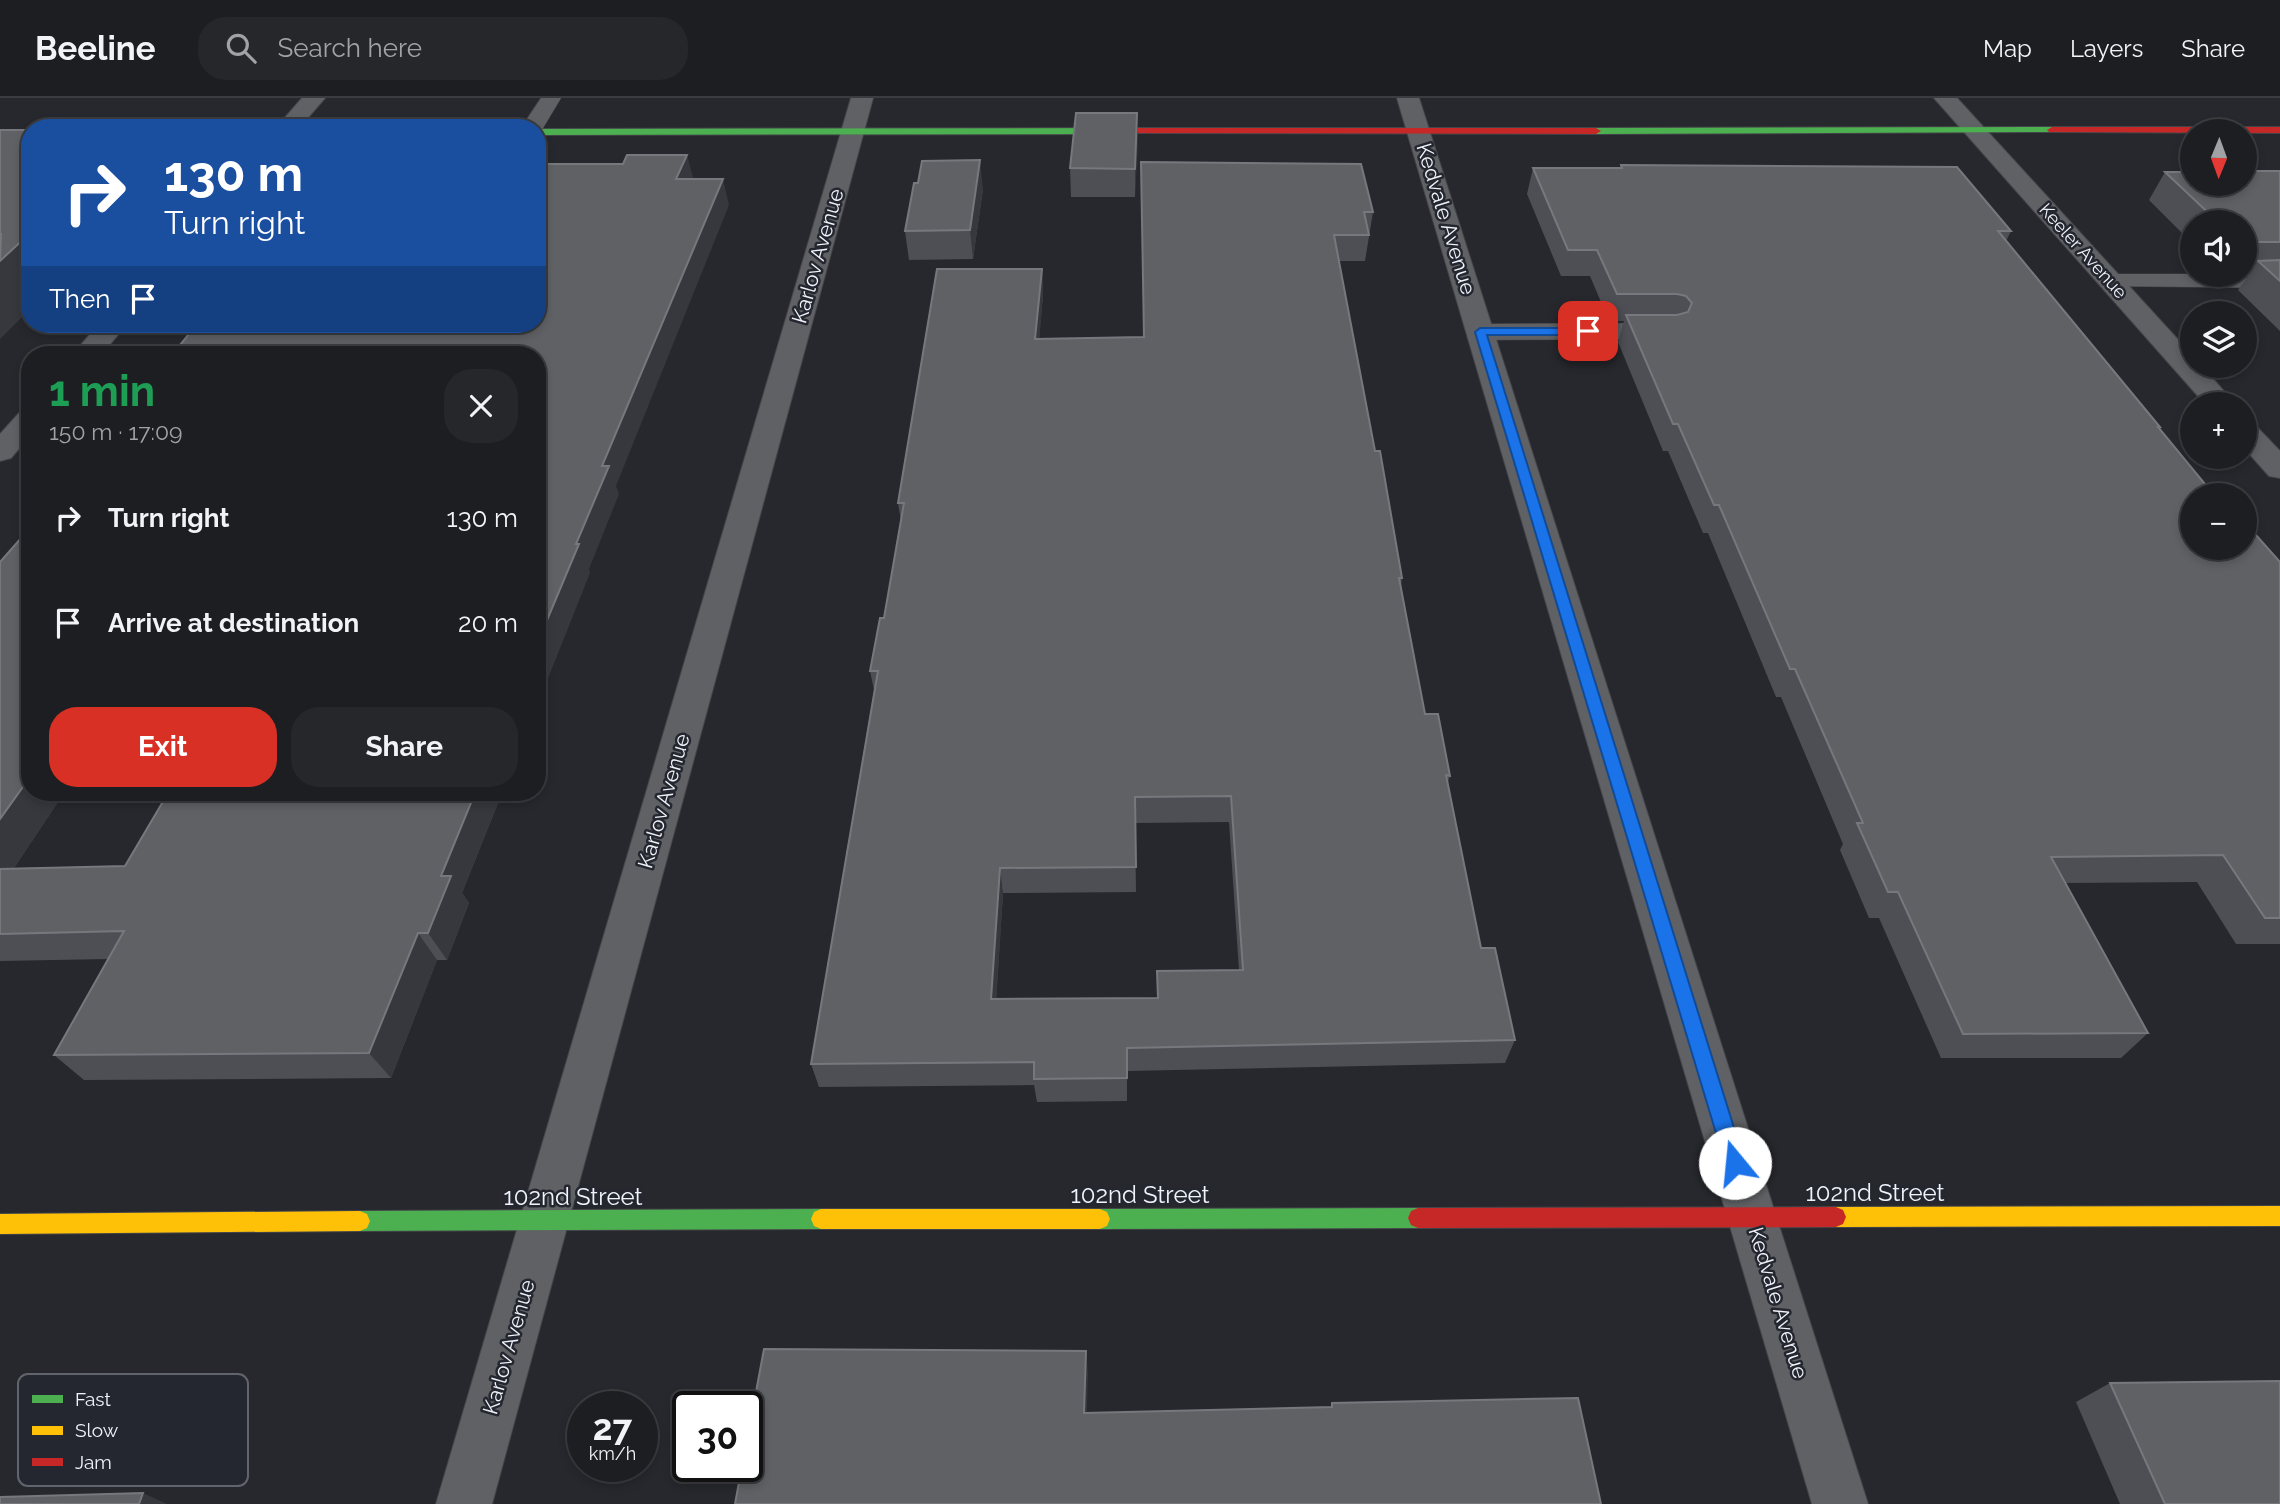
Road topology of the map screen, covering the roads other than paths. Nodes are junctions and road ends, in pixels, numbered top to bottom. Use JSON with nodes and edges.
{"nodes":[{"id":1,"x":314,"y":98,"type":"edge"},
{"id":2,"x":551,"y":98,"type":"edge"},
{"id":3,"x":1945,"y":98,"type":"edge"},
{"id":4,"x":1413,"y":114,"type":"edge"},
{"id":5,"x":857,"y":115,"type":"edge"},
{"id":6,"x":295,"y":119,"type":"edge"},
{"id":7,"x":538,"y":119,"type":"edge"},
{"id":8,"x":1974,"y":130,"type":"junction"},
{"id":9,"x":2280,"y":130,"type":"edge"},
{"id":10,"x":546,"y":132,"type":"edge"},
{"id":11,"x":2110,"y":281,"type":"junction"},
{"id":12,"x":2280,"y":281,"type":"edge"},
{"id":13,"x":1668,"y":331,"type":"edge"},
{"id":14,"x":1480,"y":332,"type":"junction"},
{"id":15,"x":2210,"y":392,"type":"edge"},
{"id":16,"x":21,"y":428,"type":"edge"},
{"id":17,"x":2257,"y":444,"type":"edge"},
{"id":18,"x":0,"y":452,"type":"edge"},
{"id":19,"x":2280,"y":469,"type":"edge"},
{"id":20,"x":1751,"y":1215,"type":"junction"},
{"id":21,"x":2280,"y":1216,"type":"edge"},
{"id":22,"x":545,"y":1220,"type":"junction"},
{"id":23,"x":0,"y":1224,"type":"edge"},
{"id":24,"x":464,"y":1504,"type":"edge"},
{"id":25,"x":1840,"y":1504,"type":"edge"}],
"edges":[{"from":1,"to":6,"type":"street"},
{"from":2,"to":7,"type":"lane"},
{"from":3,"to":8,"type":"street","name":"Keeler Avenue"},
{"from":4,"to":5,"type":"main road"},
{"from":4,"to":8,"type":"main road"},
{"from":4,"to":14,"type":"street","name":"Kedvale Avenue"},
{"from":5,"to":10,"type":"main road"},
{"from":5,"to":22,"type":"street","name":"Karlov Avenue"},
{"from":8,"to":9,"type":"main road"},
{"from":8,"to":11,"type":"street","name":"Keeler Avenue"},
{"from":11,"to":12,"type":"lane"},
{"from":11,"to":15,"type":"street","name":"Keeler Avenue"},
{"from":13,"to":14,"type":"lane"},
{"from":14,"to":20,"type":"street","name":"Kedvale Avenue"},
{"from":16,"to":18,"type":"street"},
{"from":17,"to":19,"type":"street"},
{"from":20,"to":21,"type":"main road","name":"102nd Street"},
{"from":20,"to":22,"type":"main road","name":"102nd Street"},
{"from":20,"to":25,"type":"street","name":"Kedvale Avenue"},
{"from":22,"to":23,"type":"main road","name":"102nd Street"},
{"from":22,"to":24,"type":"street","name":"Karlov Avenue"}]}
